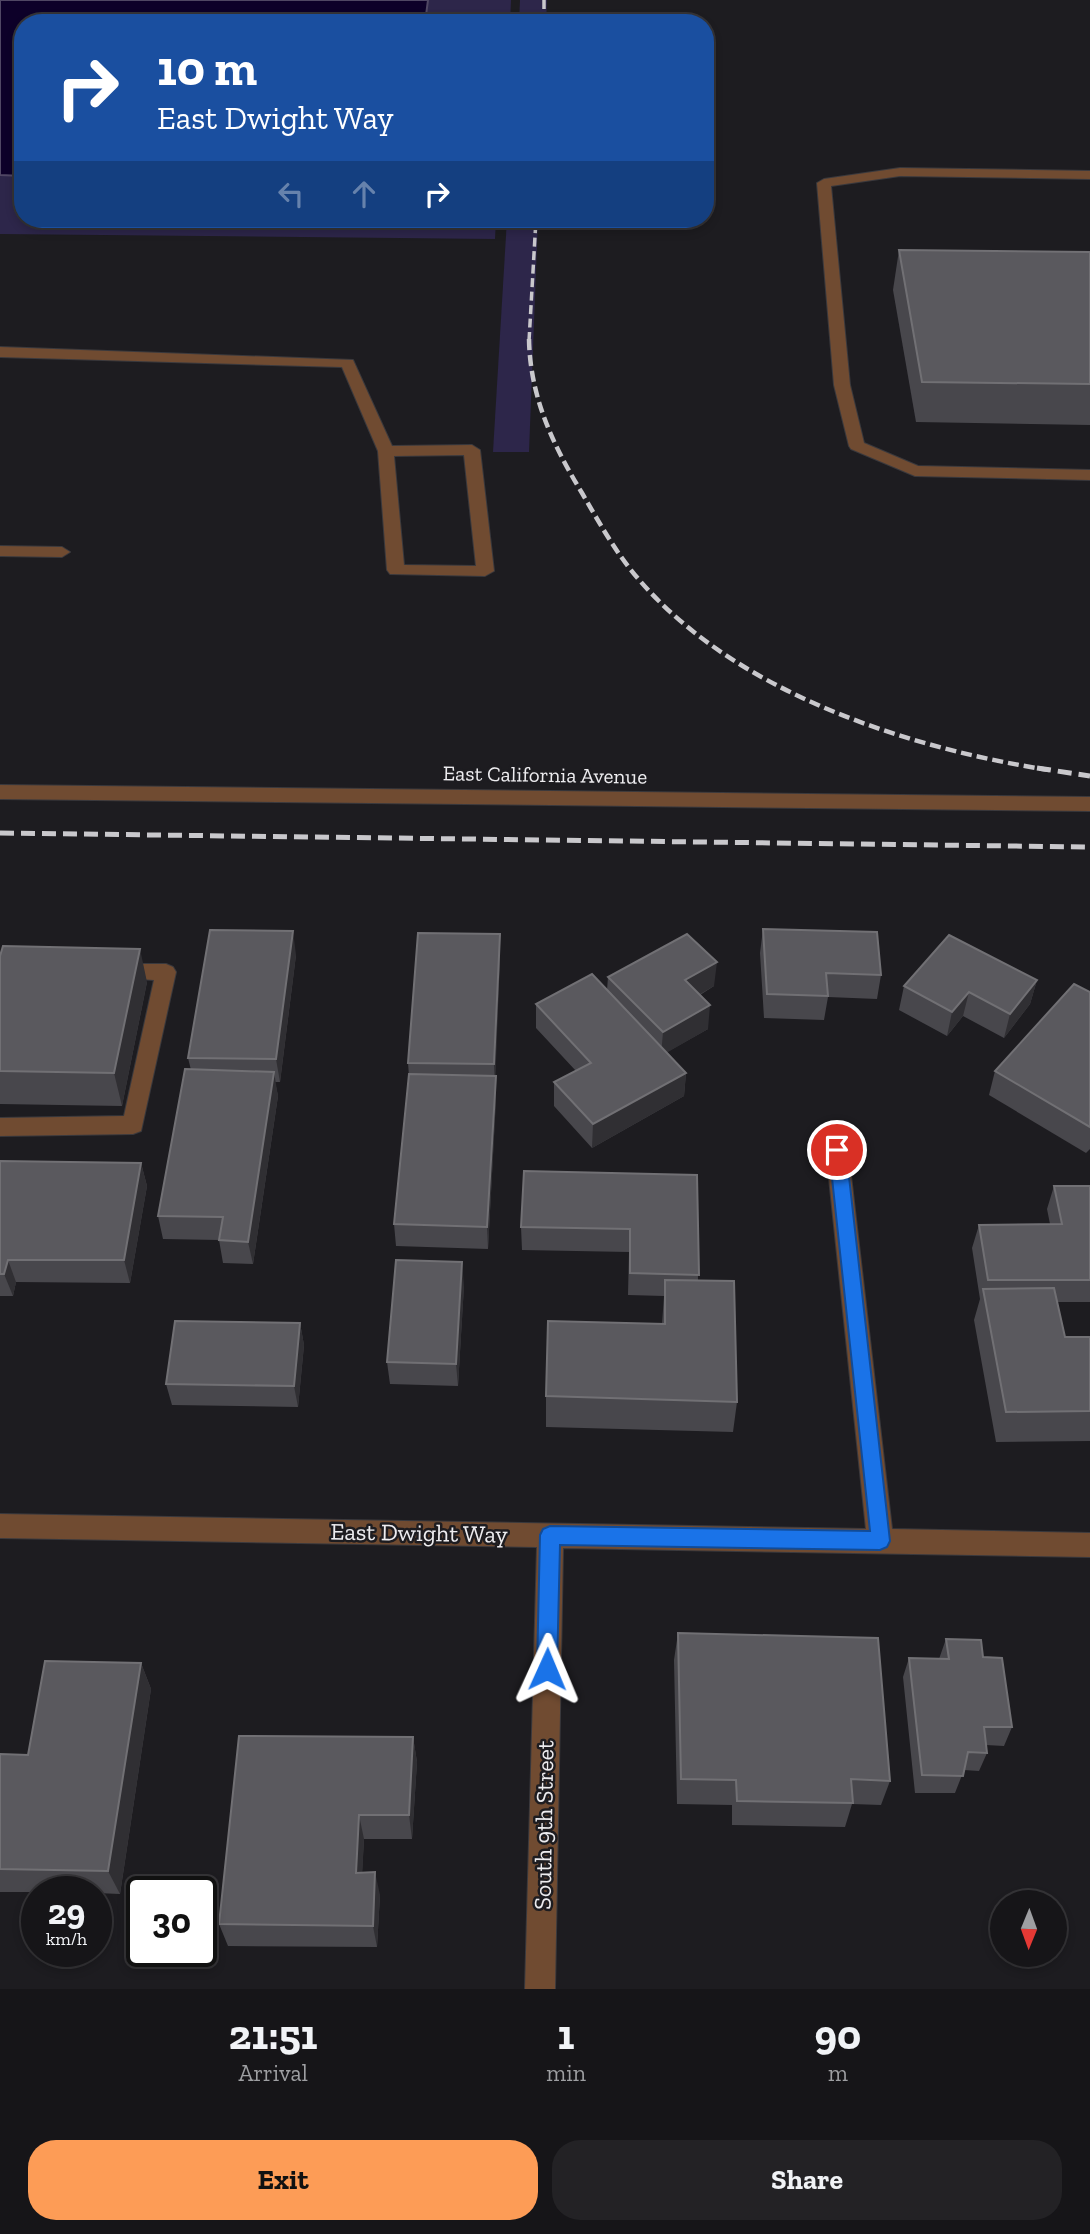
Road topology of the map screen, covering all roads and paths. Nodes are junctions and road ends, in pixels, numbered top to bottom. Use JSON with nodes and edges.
{"nodes":[{"id":1,"x":1090,"y":175,"type":"edge"},
{"id":2,"x":0,"y":352,"type":"edge"},
{"id":3,"x":386,"y":451,"type":"junction"},
{"id":4,"x":1090,"y":475,"type":"edge"},
{"id":5,"x":0,"y":551,"type":"edge"},
{"id":6,"x":62,"y":552,"type":"dead end"},
{"id":7,"x":0,"y":792,"type":"edge"},
{"id":8,"x":1090,"y":804,"type":"edge"},
{"id":9,"x":98,"y":972,"type":"edge"},
{"id":10,"x":0,"y":1127,"type":"edge"},
{"id":11,"x":837,"y":1150,"type":"dead end"},
{"id":12,"x":0,"y":1526,"type":"edge"},
{"id":13,"x":550,"y":1535,"type":"junction"},
{"id":14,"x":880,"y":1541,"type":"junction"},
{"id":15,"x":1090,"y":1545,"type":"edge"},
{"id":16,"x":540,"y":1989,"type":"edge"}],
"edges":[{"from":1,"to":4,"type":"street"},
{"from":2,"to":3,"type":"street"},
{"from":3,"to":3,"type":"street"},
{"from":5,"to":6,"type":"street"},
{"from":7,"to":8,"type":"street","name":"East California Avenue"},
{"from":9,"to":10,"type":"street"},
{"from":11,"to":14,"type":"street"},
{"from":12,"to":13,"type":"street","name":"East Dwight Way"},
{"from":13,"to":14,"type":"street","name":"East Dwight Way"},
{"from":13,"to":16,"type":"street","name":"South 9th Street"},
{"from":14,"to":15,"type":"street","name":"East Dwight Way"}]}
